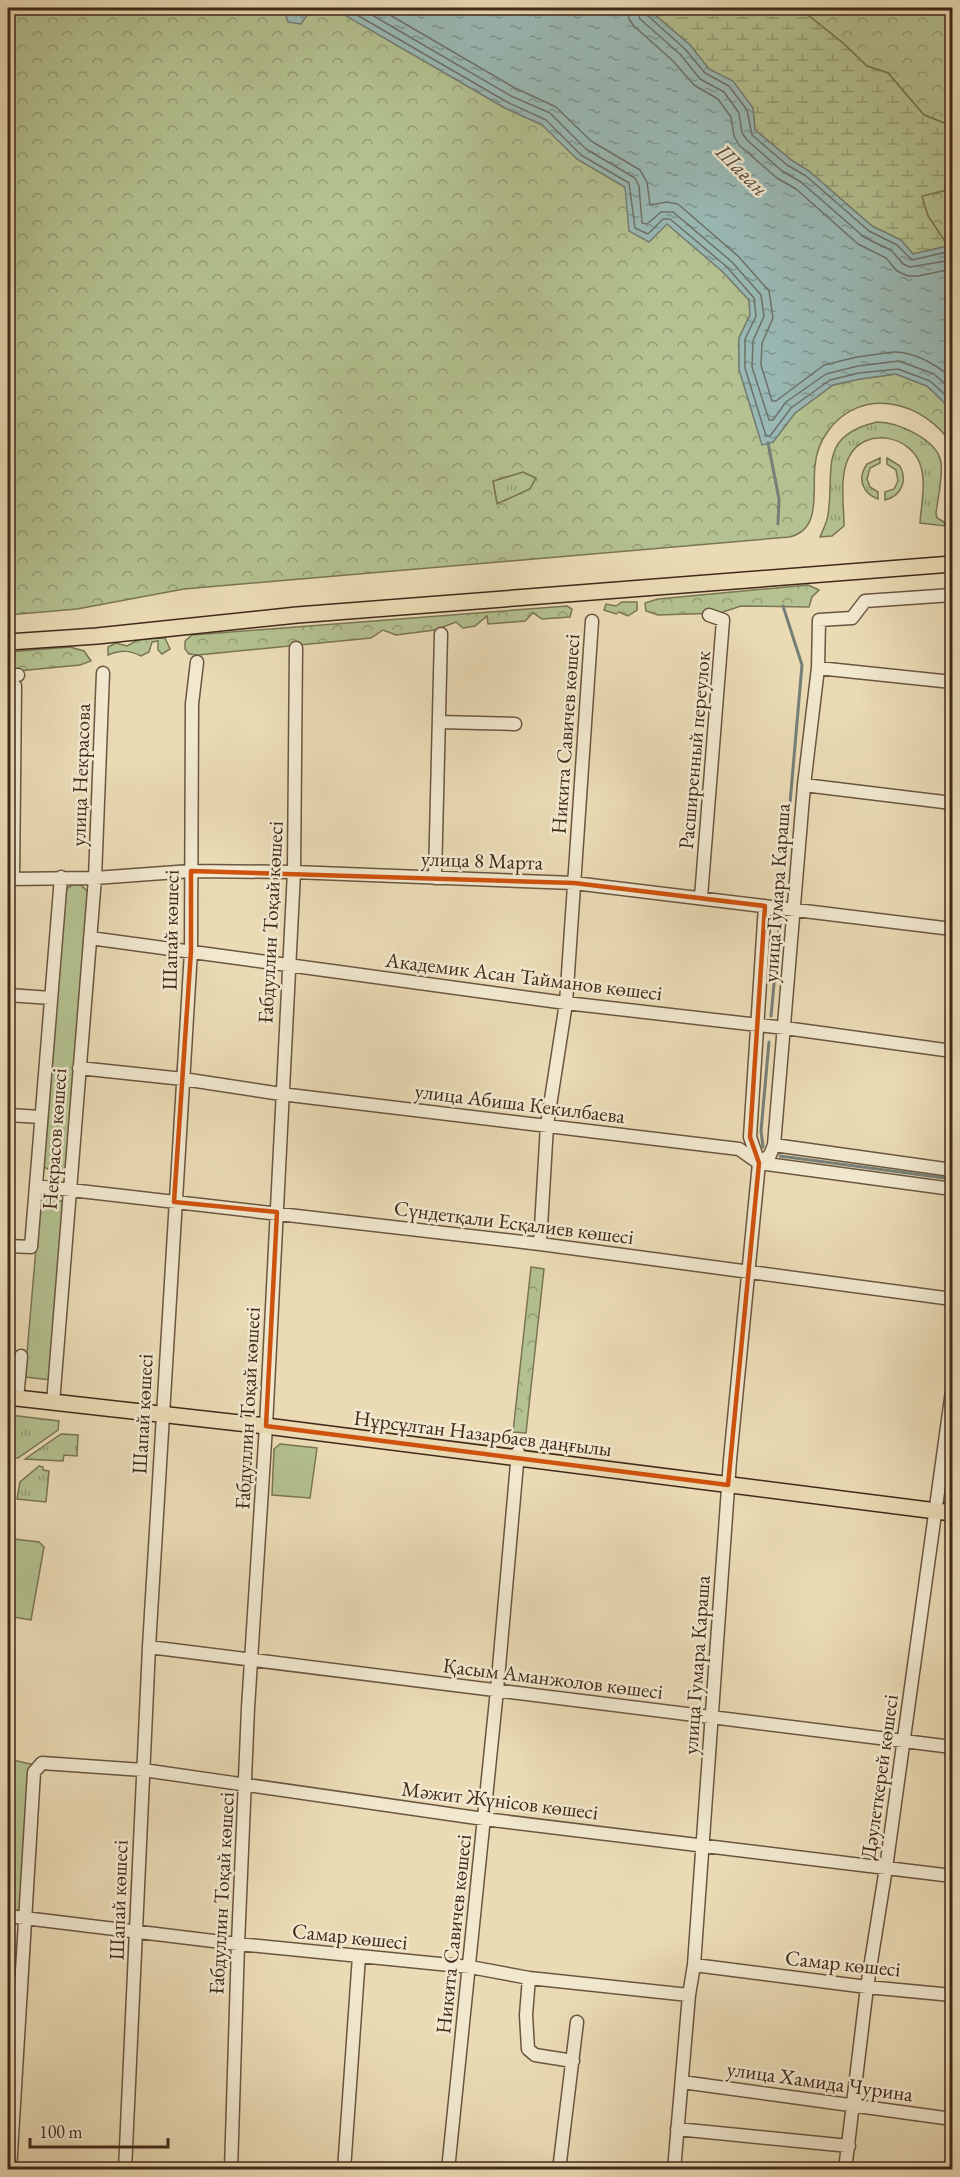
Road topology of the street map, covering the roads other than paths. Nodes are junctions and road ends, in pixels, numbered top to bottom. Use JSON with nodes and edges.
{"nodes":[{"id":1,"x":952,"y":555,"type":"edge"},
{"id":2,"x":952,"y":564,"type":"edge"},
{"id":3,"x":952,"y":595,"type":"edge"},
{"id":4,"x":709,"y":615,"type":"dead end"},
{"id":5,"x":592,"y":621,"type":"dead end"},
{"id":6,"x":8,"y":633,"type":"edge"},
{"id":7,"x":441,"y":634,"type":"dead end"},
{"id":8,"x":8,"y":642,"type":"edge"},
{"id":9,"x":296,"y":648,"type":"dead end"},
{"id":10,"x":197,"y":662,"type":"dead end"},
{"id":11,"x":818,"y":668,"type":"junction"},
{"id":12,"x":103,"y":674,"type":"dead end"},
{"id":13,"x":14,"y":679,"type":"edge"},
{"id":14,"x":952,"y":682,"type":"edge"},
{"id":15,"x":439,"y":722,"type":"junction"},
{"id":16,"x":515,"y":724,"type":"dead end"},
{"id":17,"x":804,"y":785,"type":"junction"},
{"id":18,"x":952,"y":803,"type":"edge"},
{"id":19,"x":191,"y":871,"type":"junction"},
{"id":20,"x":294,"y":872,"type":"junction"},
{"id":21,"x":61,"y":877,"type":"junction"},
{"id":22,"x":95,"y":878,"type":"junction"},
{"id":23,"x":435,"y":878,"type":"junction"},
{"id":24,"x":10,"y":879,"type":"edge"},
{"id":25,"x":574,"y":882,"type":"junction"},
{"id":26,"x":701,"y":897,"type":"junction"},
{"id":27,"x":765,"y":906,"type":"junction"},
{"id":28,"x":793,"y":909,"type":"junction"},
{"id":29,"x":952,"y":929,"type":"edge"},
{"id":30,"x":90,"y":938,"type":"junction"},
{"id":31,"x":191,"y":951,"type":"junction"},
{"id":32,"x":288,"y":964,"type":"junction"},
{"id":33,"x":8,"y":995,"type":"edge"},
{"id":34,"x":51,"y":998,"type":"junction"},
{"id":35,"x":566,"y":1003,"type":"junction"},
{"id":36,"x":757,"y":1024,"type":"junction"},
{"id":37,"x":785,"y":1028,"type":"junction"},
{"id":38,"x":952,"y":1052,"type":"edge"},
{"id":39,"x":79,"y":1068,"type":"junction"},
{"id":40,"x":183,"y":1079,"type":"junction"},
{"id":41,"x":281,"y":1094,"type":"junction"},
{"id":42,"x":8,"y":1115,"type":"edge"},
{"id":43,"x":41,"y":1117,"type":"junction"},
{"id":44,"x":547,"y":1125,"type":"junction"},
{"id":45,"x":774,"y":1145,"type":"junction"},
{"id":46,"x":759,"y":1163,"type":"junction"},
{"id":47,"x":952,"y":1170,"type":"edge"},
{"id":48,"x":36,"y":1186,"type":"junction"},
{"id":49,"x":952,"y":1189,"type":"edge"},
{"id":50,"x":70,"y":1191,"type":"junction"},
{"id":51,"x":174,"y":1202,"type":"junction"},
{"id":52,"x":277,"y":1212,"type":"junction"},
{"id":53,"x":540,"y":1244,"type":"junction"},
{"id":54,"x":8,"y":1246,"type":"edge"},
{"id":55,"x":749,"y":1272,"type":"junction"},
{"id":56,"x":952,"y":1299,"type":"edge"},
{"id":57,"x":21,"y":1356,"type":"dead end"},
{"id":58,"x":952,"y":1391,"type":"edge"},
{"id":59,"x":12,"y":1398,"type":"edge"},
{"id":60,"x":53,"y":1403,"type":"junction"},
{"id":61,"x":162,"y":1414,"type":"junction"},
{"id":62,"x":266,"y":1426,"type":"junction"},
{"id":63,"x":518,"y":1455,"type":"junction"},
{"id":64,"x":728,"y":1485,"type":"junction"},
{"id":65,"x":935,"y":1511,"type":"junction"},
{"id":66,"x":952,"y":1513,"type":"edge"},
{"id":67,"x":149,"y":1647,"type":"junction"},
{"id":68,"x":252,"y":1660,"type":"junction"},
{"id":69,"x":497,"y":1690,"type":"junction"},
{"id":70,"x":712,"y":1717,"type":"junction"},
{"id":71,"x":904,"y":1741,"type":"junction"},
{"id":72,"x":952,"y":1747,"type":"edge"},
{"id":73,"x":142,"y":1770,"type":"junction"},
{"id":74,"x":246,"y":1785,"type":"junction"},
{"id":75,"x":484,"y":1819,"type":"junction"},
{"id":76,"x":702,"y":1846,"type":"junction"},
{"id":77,"x":886,"y":1868,"type":"junction"},
{"id":78,"x":952,"y":1876,"type":"edge"},
{"id":79,"x":8,"y":1916,"type":"edge"},
{"id":80,"x":26,"y":1917,"type":"junction"},
{"id":81,"x":136,"y":1931,"type":"junction"},
{"id":82,"x":238,"y":1944,"type":"junction"},
{"id":83,"x":359,"y":1956,"type":"junction"},
{"id":84,"x":694,"y":1965,"type":"junction"},
{"id":85,"x":470,"y":1967,"type":"junction"},
{"id":86,"x":529,"y":1978,"type":"junction"},
{"id":87,"x":867,"y":1987,"type":"junction"},
{"id":88,"x":689,"y":1995,"type":"junction"},
{"id":89,"x":952,"y":1995,"type":"edge"},
{"id":90,"x":577,"y":2022,"type":"dead end"},
{"id":91,"x":573,"y":2061,"type":"junction"},
{"id":92,"x":682,"y":2082,"type":"junction"},
{"id":93,"x":854,"y":2105,"type":"junction"},
{"id":94,"x":952,"y":2119,"type":"edge"},
{"id":95,"x":677,"y":2129,"type":"junction"},
{"id":96,"x":849,"y":2146,"type":"junction"},
{"id":97,"x":10,"y":2169,"type":"edge"},
{"id":98,"x":125,"y":2169,"type":"edge"},
{"id":99,"x":231,"y":2169,"type":"edge"},
{"id":100,"x":344,"y":2169,"type":"edge"},
{"id":101,"x":448,"y":2169,"type":"edge"},
{"id":102,"x":559,"y":2169,"type":"edge"},
{"id":103,"x":674,"y":2169,"type":"edge"},
{"id":104,"x":845,"y":2169,"type":"edge"}],
"edges":[{"from":1,"to":6,"type":"main road"},
{"from":2,"to":8,"type":"main road"},
{"from":3,"to":11,"type":"street","name":"улица Гумара Караша"},
{"from":4,"to":26,"type":"street","name":"Расширенный переулок"},
{"from":5,"to":25,"type":"street","name":"Никита Савичев көшесі"},
{"from":7,"to":15,"type":"street"},
{"from":9,"to":20,"type":"street","name":"Ғабдуллин Тоқай көшесі"},
{"from":10,"to":19,"type":"street","name":"Шапай көшесі"},
{"from":11,"to":14,"type":"street"},
{"from":11,"to":17,"type":"street","name":"улица Гумара Караша"},
{"from":12,"to":22,"type":"street","name":"улица Некрасова"},
{"from":13,"to":24,"type":"street"},
{"from":15,"to":16,"type":"street"},
{"from":15,"to":23,"type":"street"},
{"from":17,"to":18,"type":"street"},
{"from":17,"to":28,"type":"street","name":"улица Гумара Караша"},
{"from":19,"to":20,"type":"street","name":"улица 8 Марта"},
{"from":19,"to":22,"type":"street","name":"улица 8 Марта"},
{"from":19,"to":31,"type":"street","name":"Шапай көшесі"},
{"from":20,"to":23,"type":"street","name":"улица 8 Марта"},
{"from":20,"to":32,"type":"street","name":"Ғабдуллин Тоқай көшесі"},
{"from":21,"to":22,"type":"street","name":"улица 8 Марта"},
{"from":21,"to":24,"type":"street","name":"улица 8 Марта"},
{"from":21,"to":34,"type":"street","name":"Некрасов көшесі"},
{"from":22,"to":30,"type":"street","name":"Некрасов көшесі"},
{"from":23,"to":25,"type":"street","name":"улица 8 Марта"},
{"from":25,"to":26,"type":"street","name":"улица 8 Марта"},
{"from":25,"to":35,"type":"street","name":"Никита Савичев көшесі"},
{"from":26,"to":27,"type":"street","name":"улица 8 Марта"},
{"from":27,"to":28,"type":"street","name":"улица 8 Марта"},
{"from":27,"to":36,"type":"street","name":"улица Гумара Караша"},
{"from":28,"to":29,"type":"street","name":"улица 8 Марта"},
{"from":28,"to":37,"type":"street","name":"улица Гумара Караша"},
{"from":30,"to":31,"type":"street","name":"Академик Асан Тайманов көшесі"},
{"from":30,"to":39,"type":"street","name":"Некрасов көшесі"},
{"from":31,"to":32,"type":"street","name":"Академик Асан Тайманов көшесі"},
{"from":31,"to":40,"type":"street","name":"Шапай көшесі"},
{"from":32,"to":35,"type":"street","name":"Академик Асан Тайманов көшесі"},
{"from":32,"to":41,"type":"street","name":"Ғабдуллин Тоқай көшесі"},
{"from":33,"to":34,"type":"street"},
{"from":34,"to":43,"type":"street","name":"Некрасов көшесі"},
{"from":35,"to":36,"type":"street","name":"Академик Асан Тайманов көшесі"},
{"from":35,"to":44,"type":"street","name":"Никита Савичев көшесі"},
{"from":36,"to":37,"type":"street","name":"Академик Асан Тайманов көшесі"},
{"from":36,"to":46,"type":"street","name":"улица Гумара Караша"},
{"from":37,"to":38,"type":"street","name":"Академик Асан Тайманов көшесі"},
{"from":37,"to":45,"type":"street","name":"улица Гумара Караша"},
{"from":39,"to":40,"type":"street","name":"улица Абиша Кекилбаева"},
{"from":39,"to":50,"type":"street","name":"Некрасов көшесі"},
{"from":40,"to":41,"type":"street","name":"улица Абиша Кекилбаева"},
{"from":40,"to":51,"type":"street","name":"Шапай көшесі"},
{"from":41,"to":44,"type":"street","name":"улица Абиша Кекилбаева"},
{"from":41,"to":52,"type":"street","name":"Ғабдуллин Тоқай көшесі"},
{"from":42,"to":43,"type":"street"},
{"from":43,"to":48,"type":"street","name":"Некрасов көшесі"},
{"from":44,"to":46,"type":"street","name":"улица Абиша Кекилбаева"},
{"from":44,"to":53,"type":"street","name":"Никита Савичев көшесі"},
{"from":45,"to":46,"type":"street"},
{"from":45,"to":47,"type":"street"},
{"from":46,"to":49,"type":"street","name":"улица Абиша Кекилбаева"},
{"from":46,"to":55,"type":"street","name":"улица Гумара Караша"},
{"from":48,"to":50,"type":"street","name":"Сүндетқали Есқалиев көшесі"},
{"from":48,"to":54,"type":"street","name":"Некрасов көшесі"},
{"from":50,"to":51,"type":"street","name":"Сүндетқали Есқалиев көшесі"},
{"from":50,"to":60,"type":"street","name":"Некрасов көшесі"},
{"from":51,"to":52,"type":"street","name":"Сүндетқали Есқалиев көшесі"},
{"from":51,"to":61,"type":"street","name":"Шапай көшесі"},
{"from":52,"to":53,"type":"street","name":"Сүндетқали Есқалиев көшесі"},
{"from":52,"to":62,"type":"street","name":"Ғабдуллин Тоқай көшесі"},
{"from":53,"to":55,"type":"street","name":"Сүндетқали Есқалиев көшесі"},
{"from":55,"to":56,"type":"street","name":"Сүндетқали Есқалиев көшесі"},
{"from":55,"to":64,"type":"street","name":"улица Гумара Караша"},
{"from":57,"to":59,"type":"street"},
{"from":58,"to":65,"type":"street","name":"Дәулеткерей көшесі"},
{"from":59,"to":60,"type":"main road","name":"Нұрсұлтан Назарбаев даңғылы"},
{"from":60,"to":61,"type":"main road","name":"Нұрсұлтан Назарбаев даңғылы"},
{"from":61,"to":62,"type":"main road","name":"Нұрсұлтан Назарбаев даңғылы"},
{"from":61,"to":67,"type":"street","name":"Шапай көшесі"},
{"from":62,"to":63,"type":"main road","name":"Нұрсұлтан Назарбаев даңғылы"},
{"from":62,"to":68,"type":"street","name":"Ғабдуллин Тоқай көшесі"},
{"from":63,"to":64,"type":"main road","name":"Нұрсұлтан Назарбаев даңғылы"},
{"from":63,"to":69,"type":"street","name":"Никита Савичев көшесі"},
{"from":64,"to":65,"type":"main road","name":"Нұрсұлтан Назарбаев даңғылы"},
{"from":64,"to":70,"type":"street","name":"улица Гумара Караша"},
{"from":65,"to":66,"type":"main road","name":"Нұрсұлтан Назарбаев даңғылы"},
{"from":65,"to":71,"type":"street","name":"Дәулеткерей көшесі"},
{"from":67,"to":68,"type":"street","name":"Қасым Аманжолов көшесі"},
{"from":67,"to":73,"type":"street","name":"Шапай көшесі"},
{"from":68,"to":69,"type":"street","name":"Қасым Аманжолов көшесі"},
{"from":68,"to":74,"type":"street","name":"Ғабдуллин Тоқай көшесі"},
{"from":69,"to":70,"type":"street","name":"Қасым Аманжолов көшесі"},
{"from":69,"to":75,"type":"street","name":"Никита Савичев көшесі"},
{"from":70,"to":71,"type":"street","name":"Қасым Аманжолов көшесі"},
{"from":70,"to":76,"type":"street","name":"улица Гумара Караша"},
{"from":71,"to":72,"type":"street","name":"Қасым Аманжолов көшесі"},
{"from":71,"to":77,"type":"street","name":"Дәулеткерей көшесі"},
{"from":73,"to":74,"type":"street","name":"Мәжит Жүнісов көшесі"},
{"from":73,"to":80,"type":"street","name":"Мәжит Жүнісов көшесі"},
{"from":73,"to":81,"type":"street","name":"Шапай көшесі"},
{"from":74,"to":75,"type":"street","name":"Мәжит Жүнісов көшесі"},
{"from":74,"to":82,"type":"street","name":"Ғабдуллин Тоқай көшесі"},
{"from":75,"to":76,"type":"street","name":"Мәжит Жүнісов көшесі"},
{"from":75,"to":85,"type":"street","name":"Никита Савичев көшесі"},
{"from":76,"to":77,"type":"street","name":"Мәжит Жүнісов көшесі"},
{"from":76,"to":84,"type":"street","name":"улица Гумара Караша"},
{"from":77,"to":78,"type":"street","name":"Мәжит Жүнісов көшесі"},
{"from":77,"to":87,"type":"street","name":"Дәулеткерей көшесі"},
{"from":79,"to":80,"type":"street","name":"Самар көшесі"},
{"from":80,"to":81,"type":"street","name":"Самар көшесі"},
{"from":80,"to":97,"type":"street"},
{"from":81,"to":82,"type":"street","name":"Самар көшесі"},
{"from":81,"to":98,"type":"street","name":"Шапай көшесі"},
{"from":82,"to":83,"type":"street","name":"Самар көшесі"},
{"from":82,"to":99,"type":"street","name":"Ғабдуллин Тоқай көшесі"},
{"from":83,"to":85,"type":"street","name":"Самар көшесі"},
{"from":83,"to":100,"type":"street"},
{"from":84,"to":87,"type":"street","name":"Самар көшесі"},
{"from":84,"to":88,"type":"street","name":"улица Гумара Караша"},
{"from":85,"to":86,"type":"street","name":"Самар көшесі"},
{"from":85,"to":101,"type":"street","name":"Никита Савичев көшесі"},
{"from":86,"to":88,"type":"street","name":"Самар көшесі"},
{"from":86,"to":91,"type":"street"},
{"from":87,"to":89,"type":"street","name":"Самар көшесі"},
{"from":87,"to":93,"type":"street","name":"Дәулеткерей көшесі"},
{"from":88,"to":92,"type":"street","name":"улица Гумара Караша"},
{"from":90,"to":91,"type":"street"},
{"from":91,"to":102,"type":"street"},
{"from":92,"to":93,"type":"street","name":"улица Хамида Чурина"},
{"from":92,"to":95,"type":"street","name":"улица Гумара Караша"},
{"from":93,"to":94,"type":"street","name":"улица Хамида Чурина"},
{"from":93,"to":96,"type":"street","name":"Дәулеткерей көшесі"},
{"from":95,"to":96,"type":"street"},
{"from":95,"to":103,"type":"street","name":"улица Гумара Караша"},
{"from":96,"to":104,"type":"street","name":"Дәулеткерей көшесі"}]}
